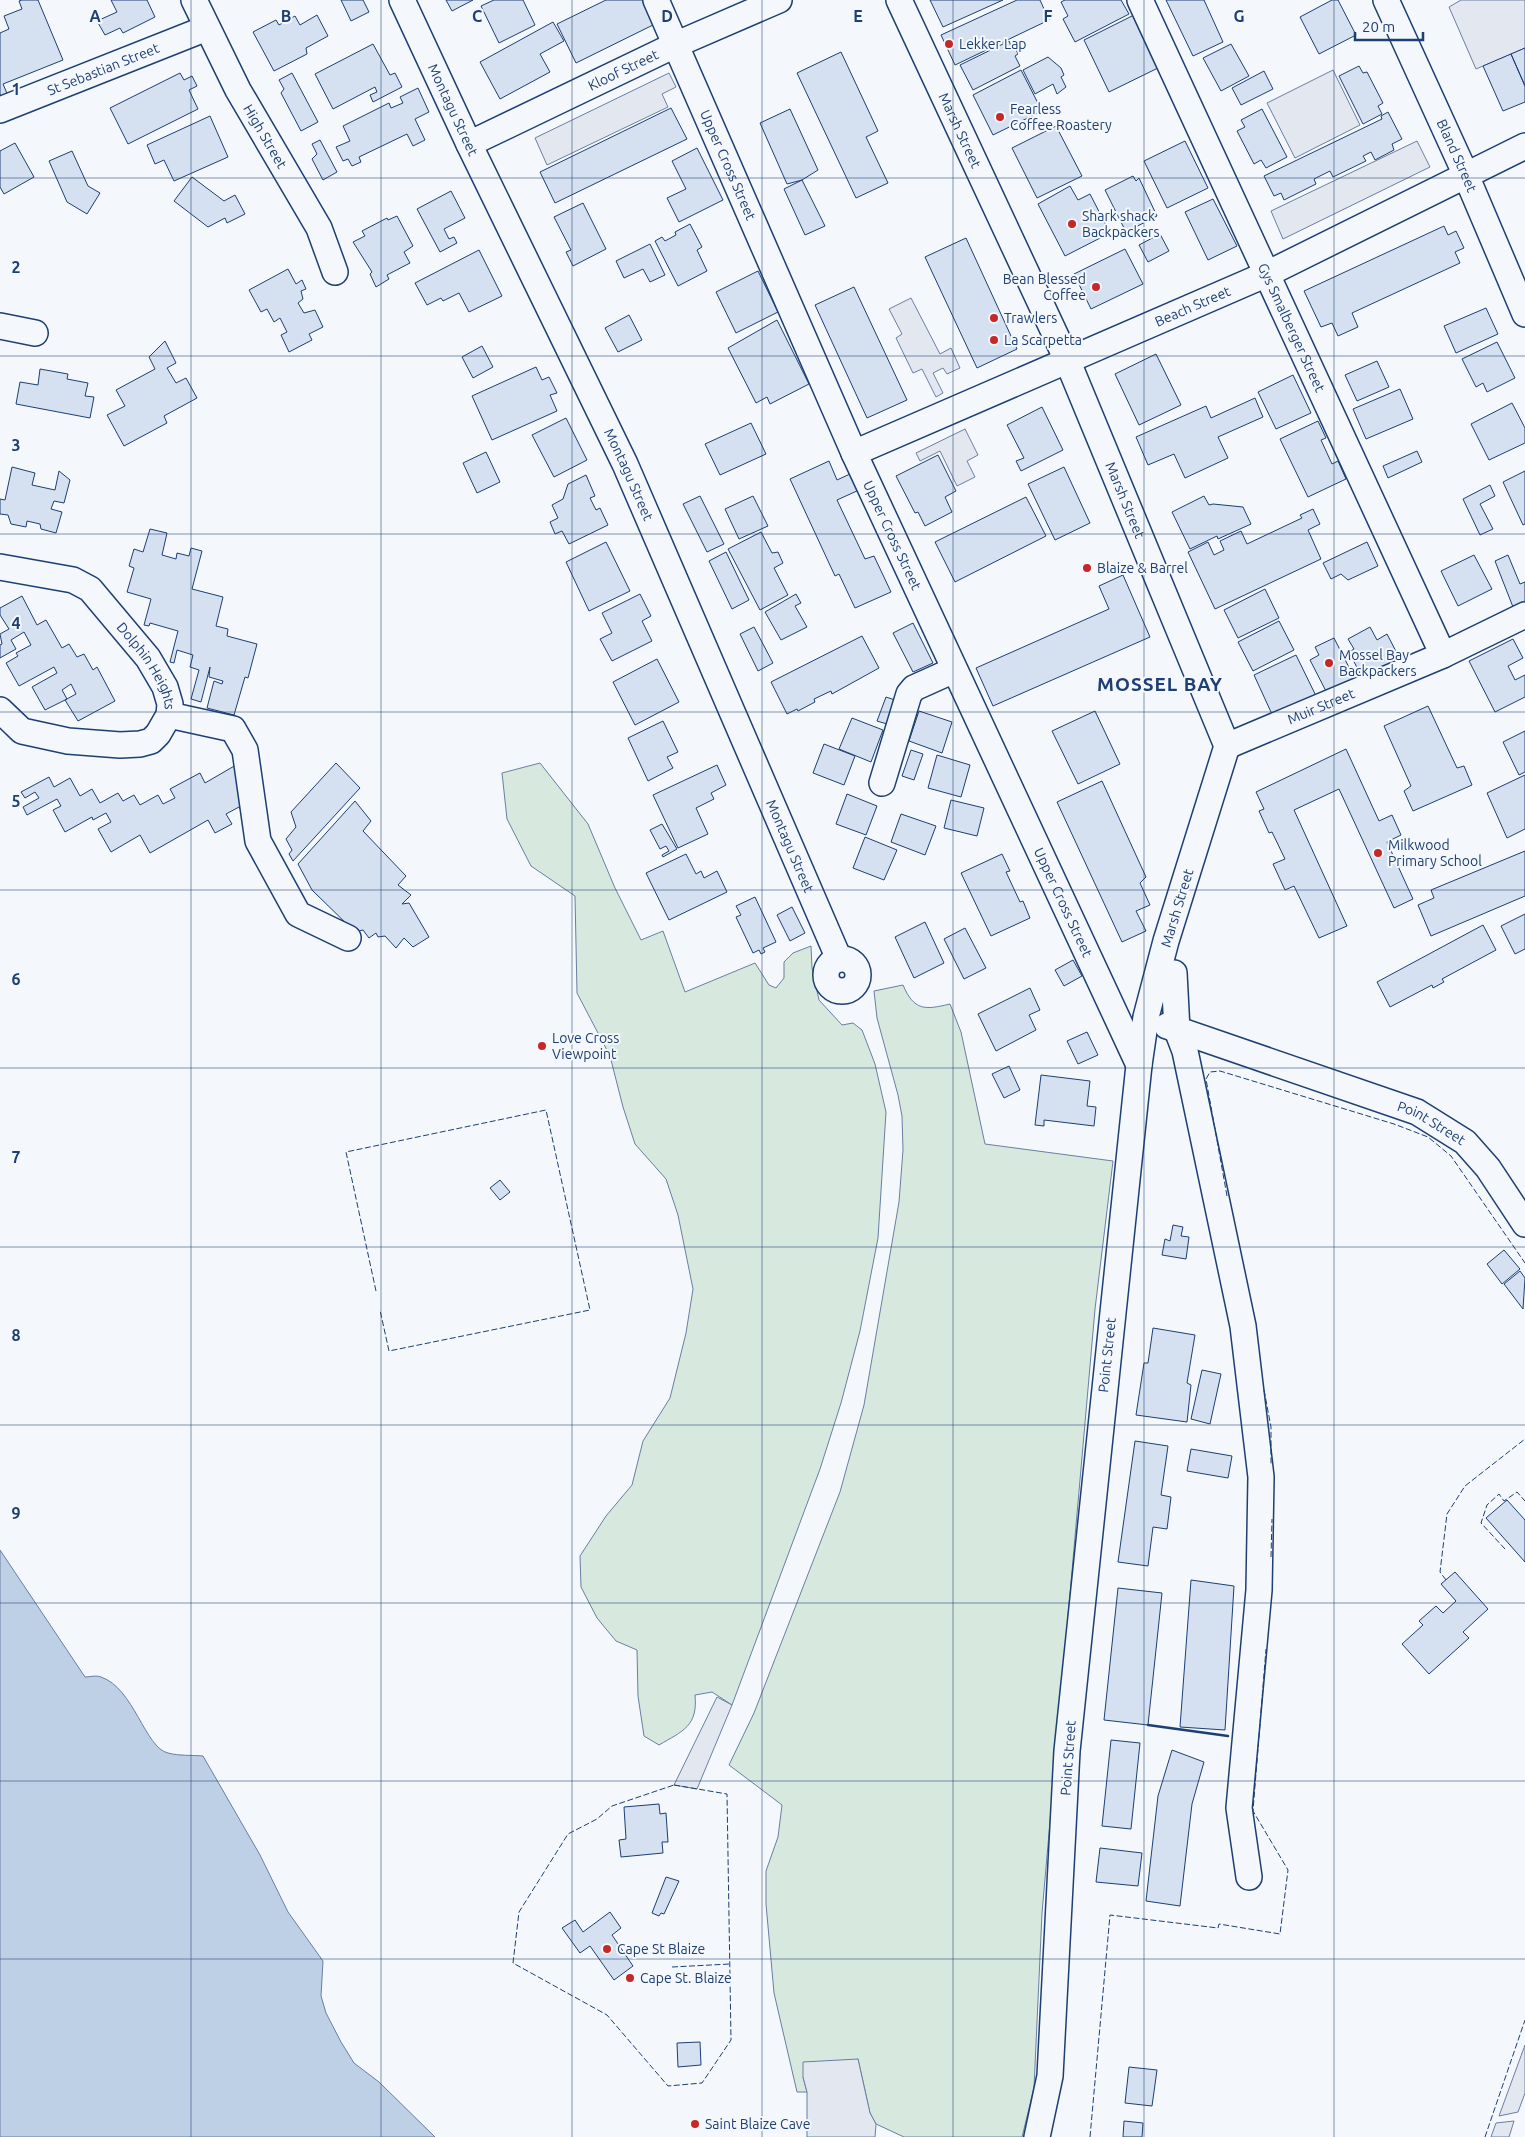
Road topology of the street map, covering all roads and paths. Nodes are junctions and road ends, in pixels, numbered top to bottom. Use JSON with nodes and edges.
{"nodes":[{"id":1,"x":194,"y":0,"type":"edge"},
{"id":2,"x":402,"y":0,"type":"edge"},
{"id":3,"x":656,"y":0,"type":"edge"},
{"id":4,"x":779,"y":0,"type":"edge"},
{"id":5,"x":899,"y":0,"type":"edge"},
{"id":6,"x":1140,"y":0,"type":"edge"},
{"id":7,"x":1386,"y":0,"type":"edge"},
{"id":8,"x":207,"y":28,"type":"junction"},
{"id":9,"x":675,"y":45,"type":"junction"},
{"id":10,"x":0,"y":110,"type":"edge"},
{"id":11,"x":469,"y":144,"type":"junction"},
{"id":12,"x":1525,"y":146,"type":"edge"},
{"id":13,"x":1465,"y":174,"type":"junction"},
{"id":14,"x":335,"y":272,"type":"dead end"},
{"id":15,"x":1267,"y":274,"type":"junction"},
{"id":16,"x":1525,"y":314,"type":"edge"},
{"id":17,"x":0,"y":326,"type":"edge"},
{"id":18,"x":35,"y":333,"type":"dead end"},
{"id":19,"x":1068,"y":362,"type":"junction"},
{"id":20,"x":854,"y":453,"type":"junction"},
{"id":21,"x":0,"y":567,"type":"edge"},
{"id":22,"x":1525,"y":615,"type":"edge"},
{"id":23,"x":1443,"y":655,"type":"junction"},
{"id":24,"x":954,"y":670,"type":"junction"},
{"id":25,"x":0,"y":710,"type":"edge"},
{"id":26,"x":170,"y":715,"type":"junction"},
{"id":27,"x":1227,"y":746,"type":"junction"},
{"id":28,"x":882,"y":783,"type":"dead end"},
{"id":29,"x":348,"y":938,"type":"dead end"},
{"id":30,"x":1166,"y":941,"type":"junction"},
{"id":31,"x":839,"y":959,"type":"dead end"},
{"id":32,"x":1174,"y":973,"type":"junction"},
{"id":33,"x":1146,"y":1018,"type":"junction"},
{"id":34,"x":1177,"y":1030,"type":"junction"},
{"id":35,"x":1209,"y":1039,"type":"junction"},
{"id":36,"x":1139,"y":1065,"type":"junction"},
{"id":37,"x":1525,"y":1224,"type":"edge"},
{"id":38,"x":1249,"y":1877,"type":"dead end"},
{"id":39,"x":1037,"y":2137,"type":"edge"}],
"edges":[{"from":1,"to":8,"type":"street","name":"High Street"},
{"from":2,"to":11,"type":"street","name":"Montagu Street"},
{"from":3,"to":9,"type":"street","name":"Upper Cross Street"},
{"from":4,"to":9,"type":"street","name":"Kloof Street"},
{"from":5,"to":19,"type":"street","name":"Marsh Street"},
{"from":6,"to":15,"type":"street","name":"Gys Smalberger Street"},
{"from":7,"to":13,"type":"street","name":"Bland Street"},
{"from":8,"to":10,"type":"street","name":"St Sebastian Street"},
{"from":8,"to":14,"type":"street","name":"High Street"},
{"from":9,"to":11,"type":"street","name":"Kloof Street"},
{"from":9,"to":20,"type":"street","name":"Upper Cross Street"},
{"from":11,"to":31,"type":"street","name":"Montagu Street"},
{"from":12,"to":13,"type":"street","name":"Beach Street"},
{"from":13,"to":15,"type":"street","name":"Beach Street"},
{"from":13,"to":16,"type":"street","name":"Bland Street"},
{"from":15,"to":19,"type":"street","name":"Beach Street"},
{"from":15,"to":23,"type":"street","name":"Gys Smalberger Street"},
{"from":17,"to":18,"type":"street"},
{"from":19,"to":20,"type":"street","name":"Beach Street"},
{"from":19,"to":27,"type":"street","name":"Marsh Street"},
{"from":20,"to":24,"type":"street","name":"Upper Cross Street"},
{"from":21,"to":26,"type":"street","name":"Dolphin Heights"},
{"from":22,"to":23,"type":"street","name":"Muir Street"},
{"from":23,"to":27,"type":"street","name":"Muir Street"},
{"from":24,"to":28,"type":"street"},
{"from":24,"to":36,"type":"street","name":"Upper Cross Street"},
{"from":25,"to":26,"type":"street","name":"Dolphin Heights"},
{"from":26,"to":29,"type":"street"},
{"from":27,"to":30,"type":"street","name":"Marsh Street"},
{"from":30,"to":32,"type":"street"},
{"from":30,"to":33,"type":"street","name":"Marsh Street"},
{"from":32,"to":34,"type":"street"},
{"from":32,"to":35,"type":"street"},
{"from":33,"to":34,"type":"street","name":"Point Street"},
{"from":33,"to":36,"type":"street","name":"Point Street"},
{"from":34,"to":35,"type":"street","name":"Point Street"},
{"from":34,"to":38,"type":"street"},
{"from":35,"to":37,"type":"street","name":"Point Street"},
{"from":36,"to":39,"type":"street","name":"Point Street"}]}
